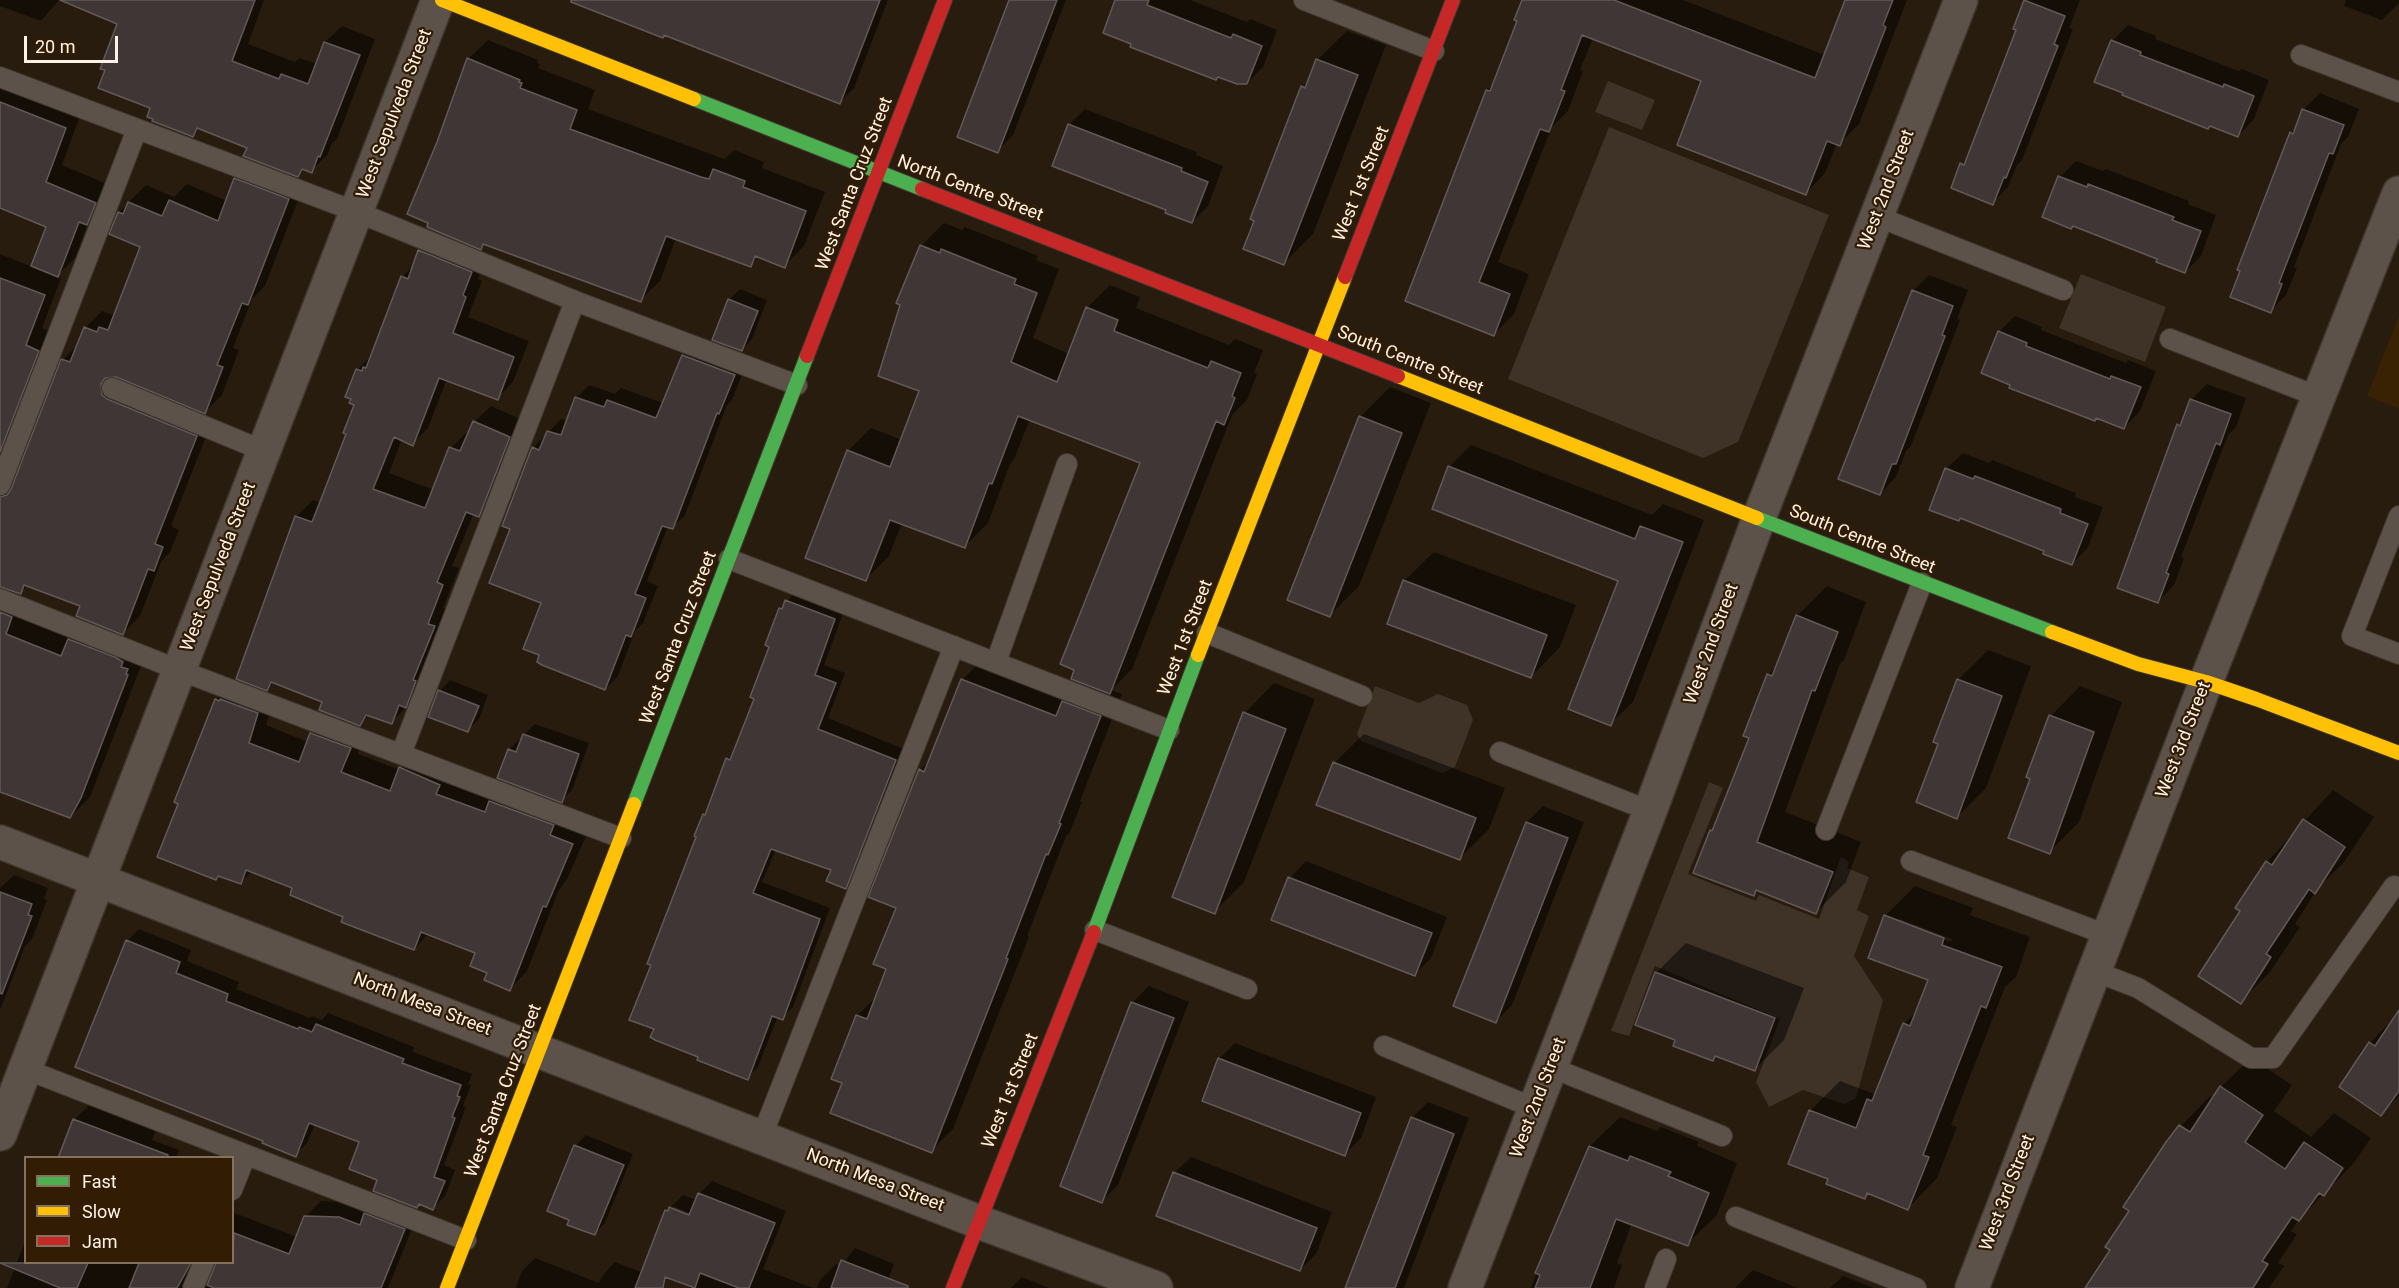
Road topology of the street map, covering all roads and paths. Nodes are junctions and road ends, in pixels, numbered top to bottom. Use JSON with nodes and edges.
{"nodes":[{"id":1,"x":440,"y":0,"type":"edge"},
{"id":2,"x":945,"y":0,"type":"edge"},
{"id":3,"x":1304,"y":0,"type":"edge"},
{"id":4,"x":1453,"y":0,"type":"edge"},
{"id":5,"x":1961,"y":0,"type":"edge"},
{"id":6,"x":1434,"y":51,"type":"junction"},
{"id":7,"x":2301,"y":55,"type":"dead end"},
{"id":8,"x":0,"y":77,"type":"edge"},
{"id":9,"x":2399,"y":92,"type":"edge"},
{"id":10,"x":137,"y":129,"type":"junction"},
{"id":11,"x":879,"y":172,"type":"junction"},
{"id":12,"x":2399,"y":192,"type":"edge"},
{"id":13,"x":357,"y":212,"type":"junction"},
{"id":14,"x":1876,"y":216,"type":"junction"},
{"id":15,"x":2390,"y":239,"type":"edge"},
{"id":16,"x":2063,"y":290,"type":"dead end"},
{"id":17,"x":575,"y":301,"type":"junction"},
{"id":18,"x":2170,"y":339,"type":"dead end"},
{"id":19,"x":1318,"y":344,"type":"junction"},
{"id":20,"x":797,"y":385,"type":"junction"},
{"id":21,"x":112,"y":388,"type":"dead end"},
{"id":22,"x":2319,"y":397,"type":"junction"},
{"id":23,"x":264,"y":450,"type":"junction"},
{"id":24,"x":1067,"y":464,"type":"dead end"},
{"id":25,"x":0,"y":485,"type":"edge"},
{"id":26,"x":2399,"y":516,"type":"edge"},
{"id":27,"x":1759,"y":518,"type":"junction"},
{"id":28,"x":729,"y":559,"type":"junction"},
{"id":29,"x":1922,"y":583,"type":"junction"},
{"id":30,"x":0,"y":599,"type":"edge"},
{"id":31,"x":1208,"y":633,"type":"junction"},
{"id":32,"x":954,"y":646,"type":"junction"},
{"id":33,"x":2399,"y":654,"type":"edge"},
{"id":34,"x":996,"y":662,"type":"junction"},
{"id":35,"x":179,"y":670,"type":"junction"},
{"id":36,"x":2206,"y":682,"type":"junction"},
{"id":37,"x":1362,"y":696,"type":"dead end"},
{"id":38,"x":1169,"y":730,"type":"junction"},
{"id":39,"x":1500,"y":752,"type":"dead end"},
{"id":40,"x":2399,"y":753,"type":"edge"},
{"id":41,"x":401,"y":754,"type":"junction"},
{"id":42,"x":1650,"y":811,"type":"junction"},
{"id":43,"x":1827,"y":830,"type":"dead end"},
{"id":44,"x":621,"y":838,"type":"junction"},
{"id":45,"x":0,"y":842,"type":"edge"},
{"id":46,"x":1911,"y":861,"type":"dead end"},
{"id":47,"x":97,"y":879,"type":"junction"},
{"id":48,"x":2394,"y":886,"type":"dead end"},
{"id":49,"x":1095,"y":930,"type":"junction"},
{"id":50,"x":2107,"y":936,"type":"junction"},
{"id":51,"x":2094,"y":971,"type":"junction"},
{"id":52,"x":1247,"y":989,"type":"dead end"},
{"id":53,"x":1384,"y":1047,"type":"dead end"},
{"id":54,"x":538,"y":1050,"type":"junction"},
{"id":55,"x":1550,"y":1067,"type":"junction"},
{"id":56,"x":14,"y":1083,"type":"edge"},
{"id":57,"x":1534,"y":1108,"type":"junction"},
{"id":58,"x":0,"y":1134,"type":"edge"},
{"id":59,"x":762,"y":1136,"type":"junction"},
{"id":60,"x":1722,"y":1136,"type":"dead end"},
{"id":61,"x":246,"y":1155,"type":"junction"},
{"id":62,"x":234,"y":1185,"type":"edge"},
{"id":63,"x":1736,"y":1217,"type":"dead end"},
{"id":64,"x":979,"y":1222,"type":"junction"},
{"id":65,"x":466,"y":1240,"type":"junction"},
{"id":66,"x":1666,"y":1259,"type":"dead end"},
{"id":67,"x":204,"y":1264,"type":"edge"},
{"id":68,"x":193,"y":1288,"type":"edge"},
{"id":69,"x":447,"y":1288,"type":"edge"},
{"id":70,"x":953,"y":1288,"type":"edge"},
{"id":71,"x":1156,"y":1288,"type":"edge"},
{"id":72,"x":1465,"y":1288,"type":"edge"},
{"id":73,"x":1655,"y":1288,"type":"edge"},
{"id":74,"x":1916,"y":1288,"type":"edge"},
{"id":75,"x":1972,"y":1288,"type":"edge"}],
"edges":[{"from":1,"to":11,"type":"street","name":"North Centre Street"},
{"from":1,"to":13,"type":"street","name":"West Sepulveda Street"},
{"from":2,"to":11,"type":"street","name":"West Santa Cruz Street"},
{"from":3,"to":6,"type":"lane"},
{"from":4,"to":6,"type":"street","name":"West 1st Street"},
{"from":5,"to":14,"type":"street","name":"West 2nd Street"},
{"from":6,"to":19,"type":"street","name":"West 1st Street"},
{"from":7,"to":9,"type":"lane"},
{"from":8,"to":10,"type":"lane"},
{"from":10,"to":13,"type":"lane"},
{"from":10,"to":25,"type":"lane"},
{"from":11,"to":19,"type":"street","name":"North Centre Street"},
{"from":11,"to":20,"type":"street","name":"West Santa Cruz Street"},
{"from":12,"to":15,"type":"street","name":"West 3rd Street"},
{"from":13,"to":17,"type":"lane"},
{"from":13,"to":23,"type":"street","name":"West Sepulveda Street"},
{"from":14,"to":16,"type":"lane"},
{"from":14,"to":27,"type":"street","name":"West 2nd Street"},
{"from":15,"to":22,"type":"street","name":"West 3rd Street"},
{"from":17,"to":20,"type":"lane"},
{"from":17,"to":41,"type":"lane"},
{"from":18,"to":22,"type":"lane"},
{"from":19,"to":27,"type":"street","name":"South Centre Street"},
{"from":19,"to":31,"type":"street","name":"West 1st Street"},
{"from":20,"to":28,"type":"street","name":"West Santa Cruz Street"},
{"from":21,"to":23,"type":"lane"},
{"from":22,"to":36,"type":"street","name":"West 3rd Street"},
{"from":23,"to":35,"type":"street","name":"West Sepulveda Street"},
{"from":24,"to":34,"type":"lane"},
{"from":26,"to":33,"type":"lane"},
{"from":27,"to":29,"type":"street","name":"South Centre Street"},
{"from":27,"to":42,"type":"street","name":"West 2nd Street"},
{"from":28,"to":32,"type":"lane"},
{"from":28,"to":44,"type":"street","name":"West Santa Cruz Street"},
{"from":29,"to":36,"type":"street","name":"South Centre Street"},
{"from":29,"to":43,"type":"lane"},
{"from":30,"to":35,"type":"lane"},
{"from":31,"to":37,"type":"lane"},
{"from":31,"to":38,"type":"street","name":"West 1st Street"},
{"from":32,"to":34,"type":"lane"},
{"from":32,"to":59,"type":"lane"},
{"from":34,"to":38,"type":"lane"},
{"from":35,"to":41,"type":"lane"},
{"from":35,"to":47,"type":"street","name":"West Sepulveda Street"},
{"from":36,"to":40,"type":"street","name":"South Centre Street"},
{"from":36,"to":50,"type":"street","name":"West 3rd Street"},
{"from":38,"to":49,"type":"street","name":"West 1st Street"},
{"from":39,"to":42,"type":"lane"},
{"from":41,"to":44,"type":"lane"},
{"from":42,"to":55,"type":"street","name":"West 2nd Street"},
{"from":44,"to":54,"type":"street","name":"West Santa Cruz Street"},
{"from":45,"to":47,"type":"street","name":"North Mesa Street"},
{"from":46,"to":50,"type":"lane"},
{"from":47,"to":54,"type":"street","name":"North Mesa Street"},
{"from":47,"to":56,"type":"street","name":"West Sepulveda Street"},
{"from":48,"to":51,"type":"lane"},
{"from":49,"to":52,"type":"lane"},
{"from":49,"to":64,"type":"street","name":"West 1st Street"},
{"from":50,"to":51,"type":"street","name":"West 3rd Street"},
{"from":51,"to":75,"type":"street","name":"West 3rd Street"},
{"from":53,"to":57,"type":"lane"},
{"from":54,"to":59,"type":"street","name":"North Mesa Street"},
{"from":54,"to":65,"type":"street","name":"West Santa Cruz Street"},
{"from":55,"to":57,"type":"street","name":"West 2nd Street"},
{"from":55,"to":60,"type":"lane"},
{"from":56,"to":58,"type":"street","name":"West Sepulveda Street"},
{"from":56,"to":61,"type":"lane"},
{"from":57,"to":72,"type":"street","name":"West 2nd Street"},
{"from":59,"to":64,"type":"street","name":"North Mesa Street"},
{"from":61,"to":62,"type":"lane"},
{"from":61,"to":65,"type":"lane"},
{"from":63,"to":74,"type":"lane"},
{"from":64,"to":70,"type":"street","name":"West 1st Street"},
{"from":64,"to":71,"type":"street","name":"North Mesa Street"},
{"from":65,"to":69,"type":"street","name":"West Santa Cruz Street"},
{"from":66,"to":73,"type":"lane"},
{"from":67,"to":68,"type":"lane"}]}
